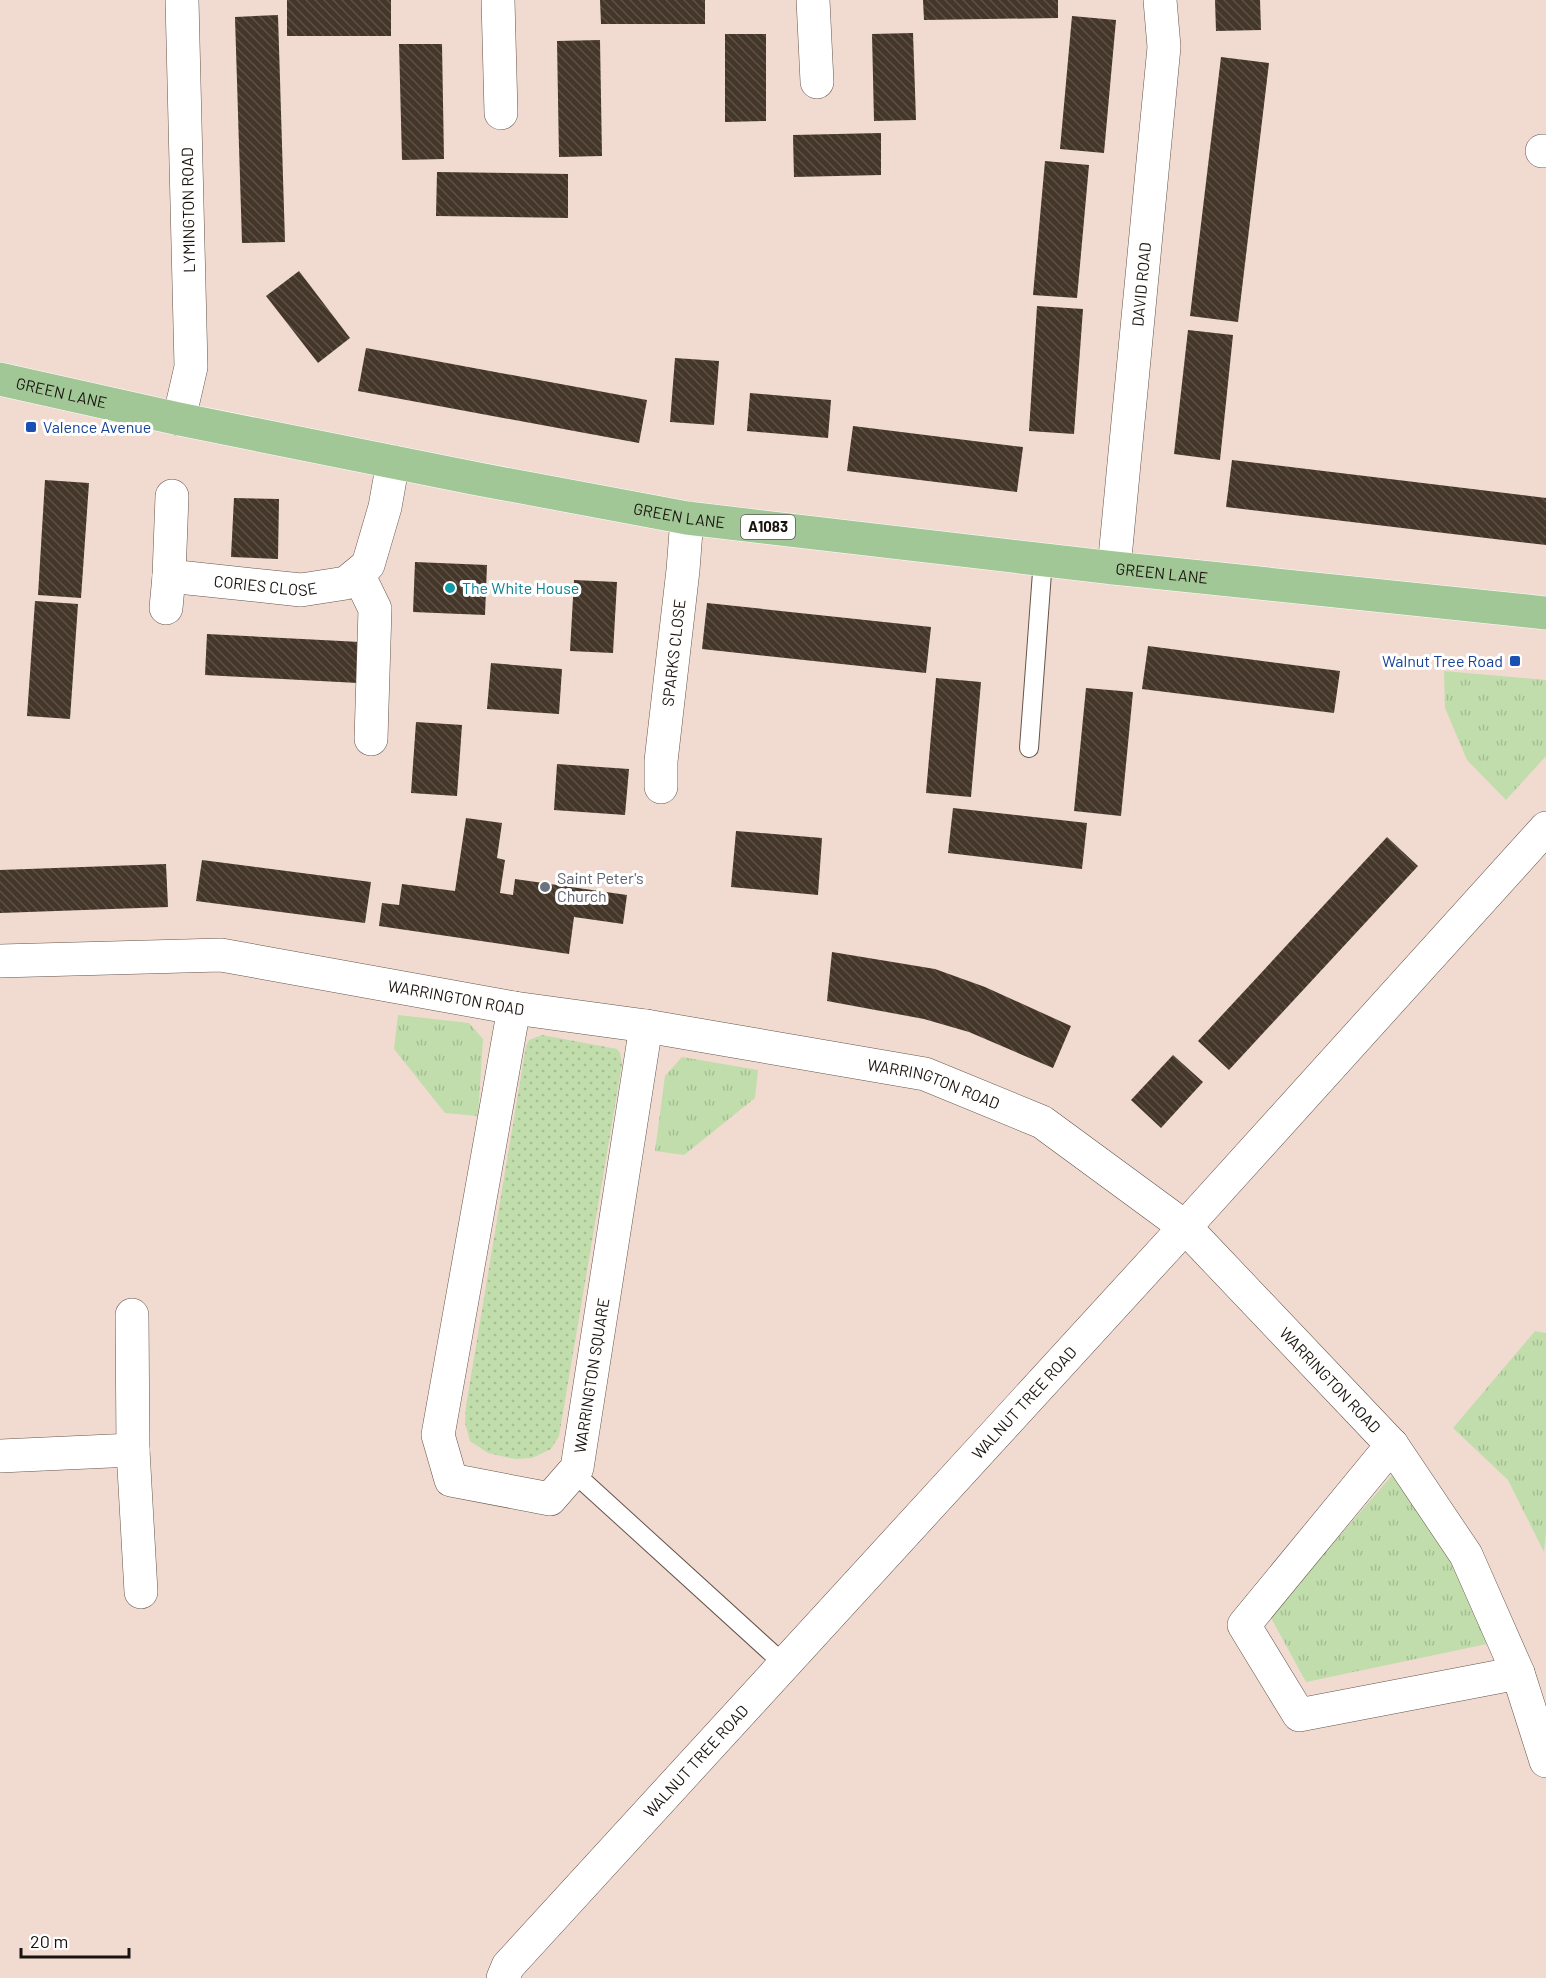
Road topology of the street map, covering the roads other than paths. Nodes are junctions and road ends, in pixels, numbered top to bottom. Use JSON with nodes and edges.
{"nodes":[{"id":1,"x":182,"y":0,"type":"edge"},
{"id":2,"x":498,"y":0,"type":"edge"},
{"id":3,"x":813,"y":0,"type":"edge"},
{"id":4,"x":1160,"y":0,"type":"edge"},
{"id":5,"x":817,"y":82,"type":"dead end"},
{"id":6,"x":501,"y":113,"type":"dead end"},
{"id":7,"x":0,"y":379,"type":"edge"},
{"id":8,"x":180,"y":419,"type":"junction"},
{"id":9,"x":393,"y":462,"type":"junction"},
{"id":10,"x":172,"y":496,"type":"dead end"},
{"id":11,"x":687,"y":518,"type":"junction"},
{"id":12,"x":1043,"y":559,"type":"junction"},
{"id":13,"x":1114,"y":568,"type":"junction"},
{"id":14,"x":358,"y":574,"type":"junction"},
{"id":15,"x":169,"y":576,"type":"junction"},
{"id":16,"x":166,"y":608,"type":"dead end"},
{"id":17,"x":1546,"y":613,"type":"edge"},
{"id":18,"x":371,"y":739,"type":"dead end"},
{"id":19,"x":1029,"y":748,"type":"dead end"},
{"id":20,"x":661,"y":787,"type":"dead end"},
{"id":21,"x":1546,"y":828,"type":"edge"},
{"id":22,"x":0,"y":961,"type":"edge"},
{"id":23,"x":514,"y":1008,"type":"junction"},
{"id":24,"x":646,"y":1026,"type":"junction"},
{"id":25,"x":1185,"y":1227,"type":"junction"},
{"id":26,"x":132,"y":1315,"type":"dead end"},
{"id":27,"x":1392,"y":1445,"type":"junction"},
{"id":28,"x":133,"y":1450,"type":"junction"},
{"id":29,"x":0,"y":1456,"type":"edge"},
{"id":30,"x":573,"y":1472,"type":"junction"},
{"id":31,"x":141,"y":1593,"type":"dead end"},
{"id":32,"x":784,"y":1665,"type":"junction"},
{"id":33,"x":1518,"y":1673,"type":"junction"},
{"id":34,"x":1546,"y":1761,"type":"edge"},
{"id":35,"x":503,"y":1978,"type":"edge"}],
"edges":[{"from":1,"to":8,"type":"street","name":"LYMINGTON ROAD"},
{"from":2,"to":6,"type":"street"},
{"from":3,"to":5,"type":"street"},
{"from":4,"to":13,"type":"street","name":"DAVID ROAD"},
{"from":7,"to":8,"type":"main road","name":"GREEN LANE","number":"A1083"},
{"from":8,"to":9,"type":"main road","name":"GREEN LANE","number":"A1083"},
{"from":9,"to":11,"type":"main road","name":"GREEN LANE","number":"A1083"},
{"from":9,"to":14,"type":"street"},
{"from":10,"to":15,"type":"street"},
{"from":11,"to":12,"type":"main road","name":"GREEN LANE","number":"A1083"},
{"from":11,"to":20,"type":"street","name":"SPARKS CLOSE"},
{"from":12,"to":13,"type":"main road","name":"GREEN LANE","number":"A1083"},
{"from":12,"to":19,"type":"lane"},
{"from":13,"to":17,"type":"main road","name":"GREEN LANE","number":"A1083"},
{"from":14,"to":15,"type":"street","name":"CORIES CLOSE"},
{"from":14,"to":18,"type":"street"},
{"from":15,"to":16,"type":"street"},
{"from":21,"to":25,"type":"street","name":"WALNUT TREE ROAD"},
{"from":22,"to":23,"type":"street","name":"WARRINGTON ROAD"},
{"from":23,"to":24,"type":"street","name":"WARRINGTON ROAD"},
{"from":23,"to":30,"type":"street","name":"WARRINGTON SQUARE"},
{"from":24,"to":25,"type":"street","name":"WARRINGTON ROAD"},
{"from":24,"to":30,"type":"street","name":"WARRINGTON SQUARE"},
{"from":25,"to":27,"type":"street","name":"WARRINGTON ROAD"},
{"from":25,"to":32,"type":"street","name":"WALNUT TREE ROAD"},
{"from":26,"to":28,"type":"street"},
{"from":27,"to":33,"type":"street","name":"WARRINGTON ROAD"},
{"from":27,"to":33,"type":"street"},
{"from":28,"to":29,"type":"street"},
{"from":28,"to":31,"type":"street"},
{"from":30,"to":32,"type":"lane"},
{"from":32,"to":35,"type":"street","name":"WALNUT TREE ROAD"},
{"from":33,"to":34,"type":"street","name":"WARRINGTON ROAD"}]}
